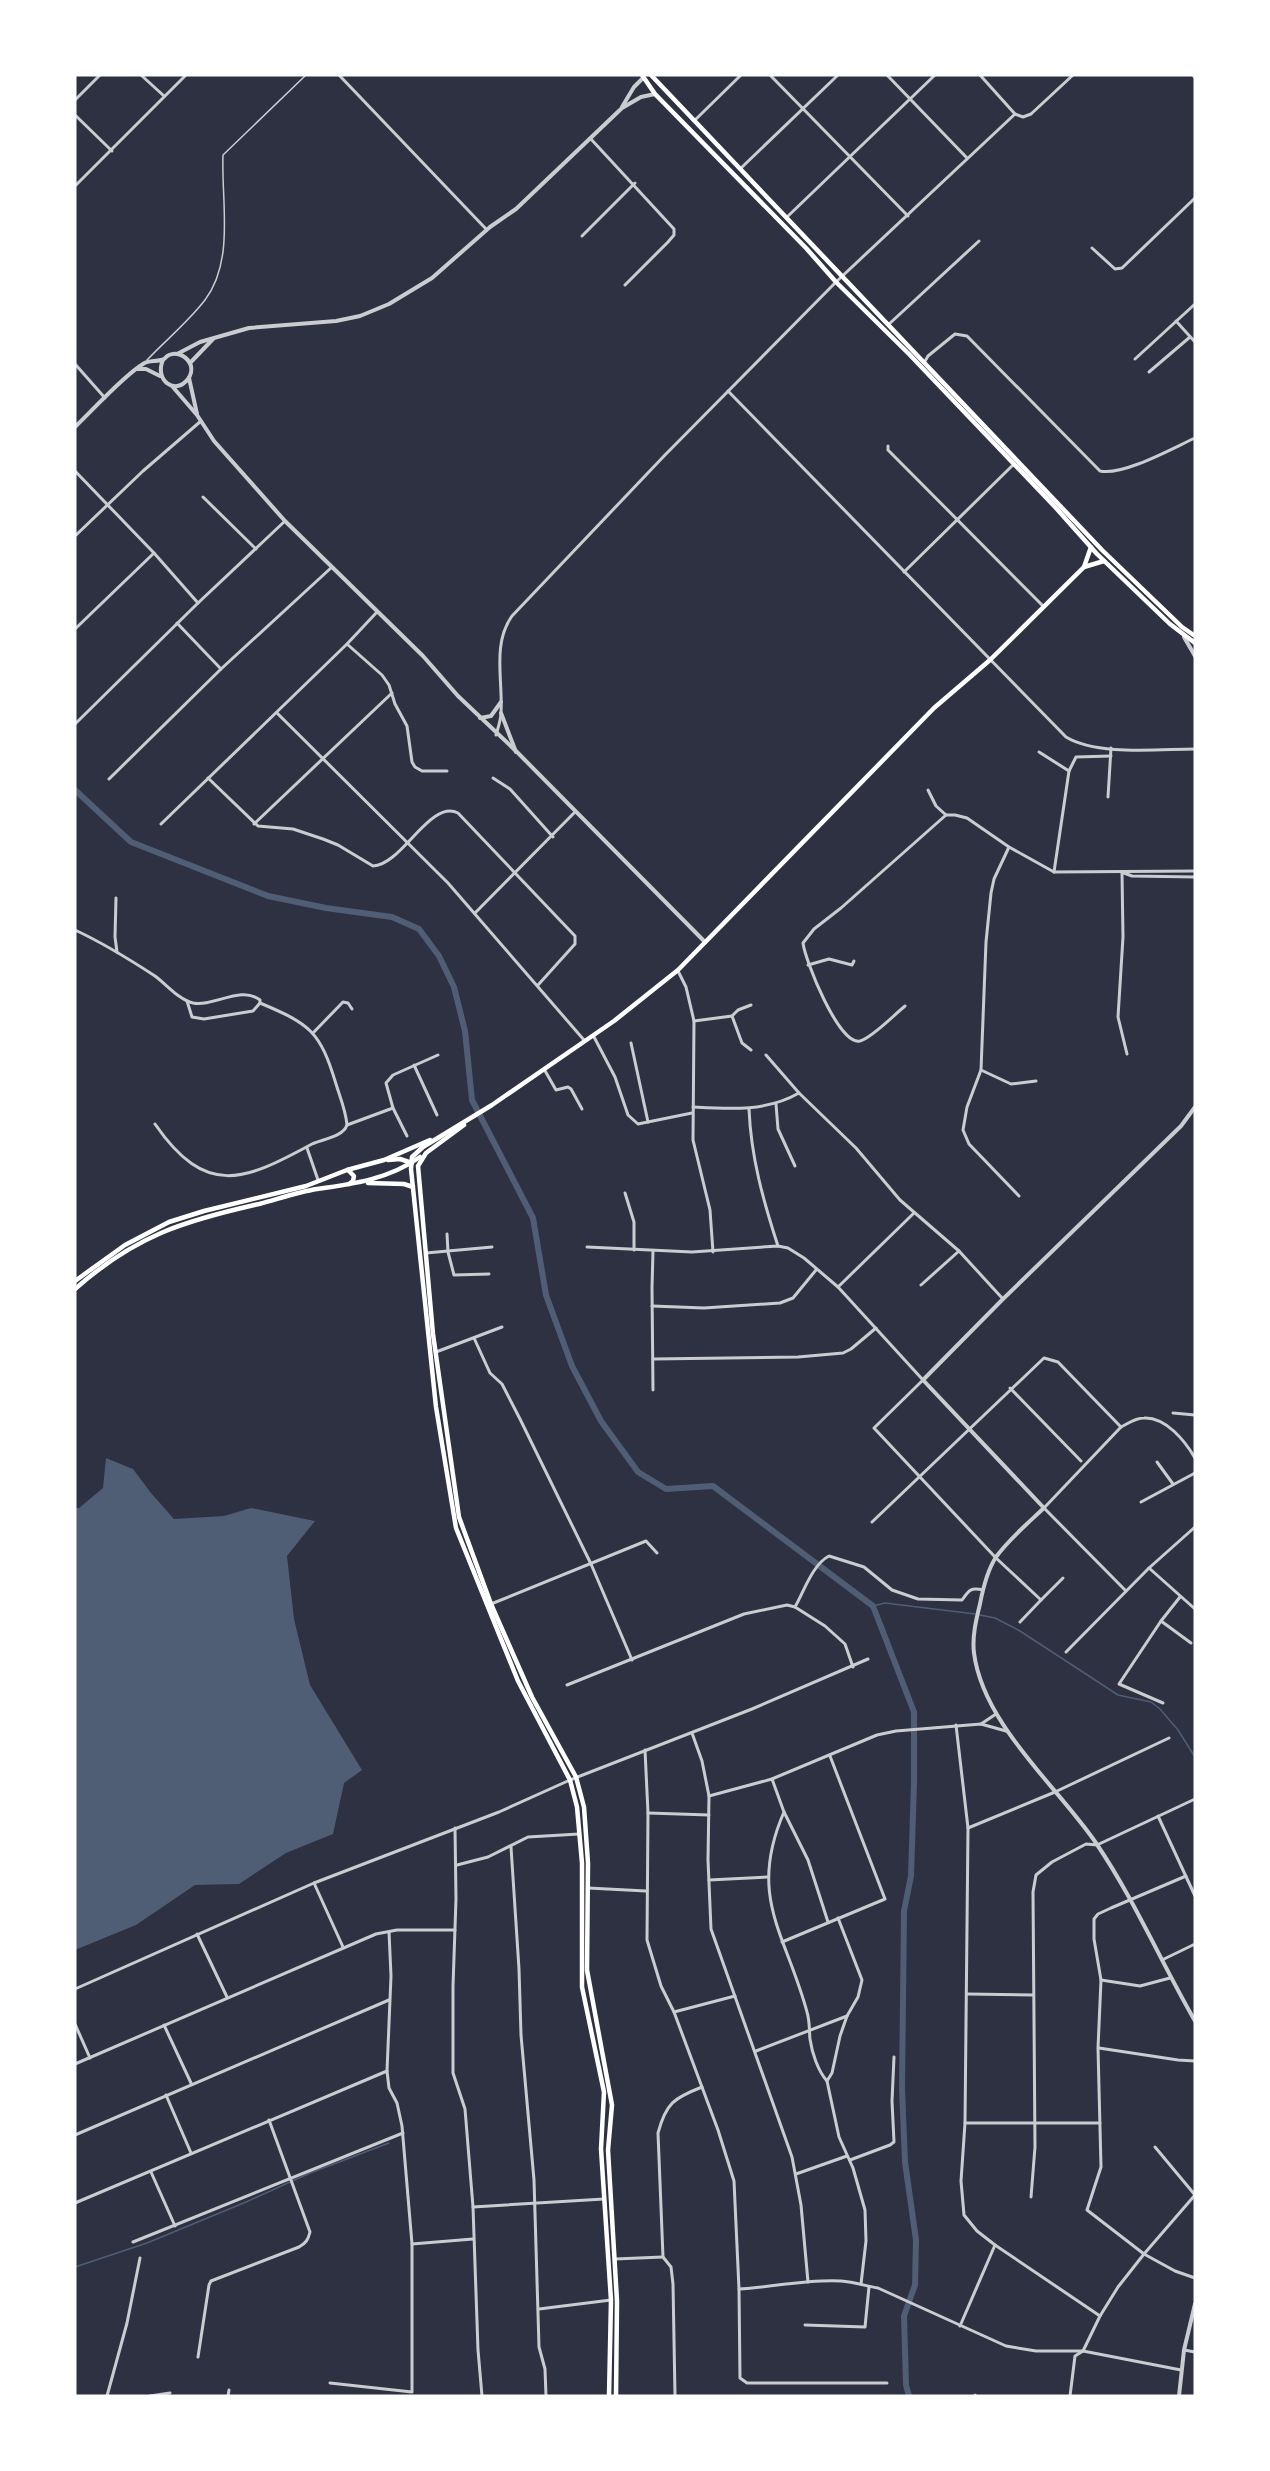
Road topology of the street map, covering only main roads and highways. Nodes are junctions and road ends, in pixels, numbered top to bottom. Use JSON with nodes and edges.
{"nodes":[{"id":1,"x":651,"y":75,"type":"edge"},
{"id":2,"x":643,"y":76,"type":"edge"},
{"id":3,"x":1090,"y":547,"type":"junction"},
{"id":4,"x":1104,"y":561,"type":"junction"},
{"id":5,"x":1084,"y":567,"type":"junction"},
{"id":6,"x":1195,"y":636,"type":"edge"},
{"id":7,"x":1195,"y":642,"type":"edge"},
{"id":8,"x":478,"y":1114,"type":"junction"},
{"id":9,"x":448,"y":1131,"type":"junction"},
{"id":10,"x":426,"y":1153,"type":"junction"},
{"id":11,"x":384,"y":1160,"type":"junction"},
{"id":12,"x":412,"y":1163,"type":"junction"},
{"id":13,"x":347,"y":1170,"type":"junction"},
{"id":14,"x":418,"y":1173,"type":"junction"},
{"id":15,"x":363,"y":1183,"type":"junction"},
{"id":16,"x":347,"y":1185,"type":"junction"},
{"id":17,"x":413,"y":1187,"type":"junction"},
{"id":18,"x":75,"y":1281,"type":"edge"},
{"id":19,"x":75,"y":1289,"type":"edge"},
{"id":20,"x":459,"y":1527,"type":"junction"},
{"id":21,"x":573,"y":1779,"type":"junction"},
{"id":22,"x":610,"y":2349,"type":"junction"},
{"id":23,"x":617,"y":2350,"type":"junction"},
{"id":24,"x":609,"y":2396,"type":"edge"},
{"id":25,"x":616,"y":2396,"type":"edge"}],
"edges":[{"from":1,"to":6,"type":"main road"},
{"from":2,"to":3,"type":"main road"},
{"from":3,"to":4,"type":"main road"},
{"from":3,"to":5,"type":"main road"},
{"from":4,"to":5,"type":"main road"},
{"from":4,"to":7,"type":"main road"},
{"from":5,"to":8,"type":"main road"},
{"from":8,"to":9,"type":"main road"},
{"from":8,"to":10,"type":"main road"},
{"from":9,"to":11,"type":"main road"},
{"from":9,"to":12,"type":"main road"},
{"from":10,"to":12,"type":"main road"},
{"from":10,"to":14,"type":"main road"},
{"from":11,"to":12,"type":"main road"},
{"from":11,"to":13,"type":"main road"},
{"from":12,"to":14,"type":"main road"},
{"from":12,"to":15,"type":"main road"},
{"from":12,"to":17,"type":"main road"},
{"from":13,"to":16,"type":"main road"},
{"from":13,"to":18,"type":"main road"},
{"from":14,"to":20,"type":"main road"},
{"from":15,"to":16,"type":"main road"},
{"from":15,"to":17,"type":"main road"},
{"from":16,"to":19,"type":"main road"},
{"from":17,"to":20,"type":"main road"},
{"from":20,"to":21,"type":"main road"},
{"from":20,"to":21,"type":"main road"},
{"from":21,"to":22,"type":"main road"},
{"from":21,"to":23,"type":"main road"},
{"from":22,"to":23,"type":"main road"},
{"from":22,"to":24,"type":"main road"},
{"from":23,"to":25,"type":"main road"}]}
